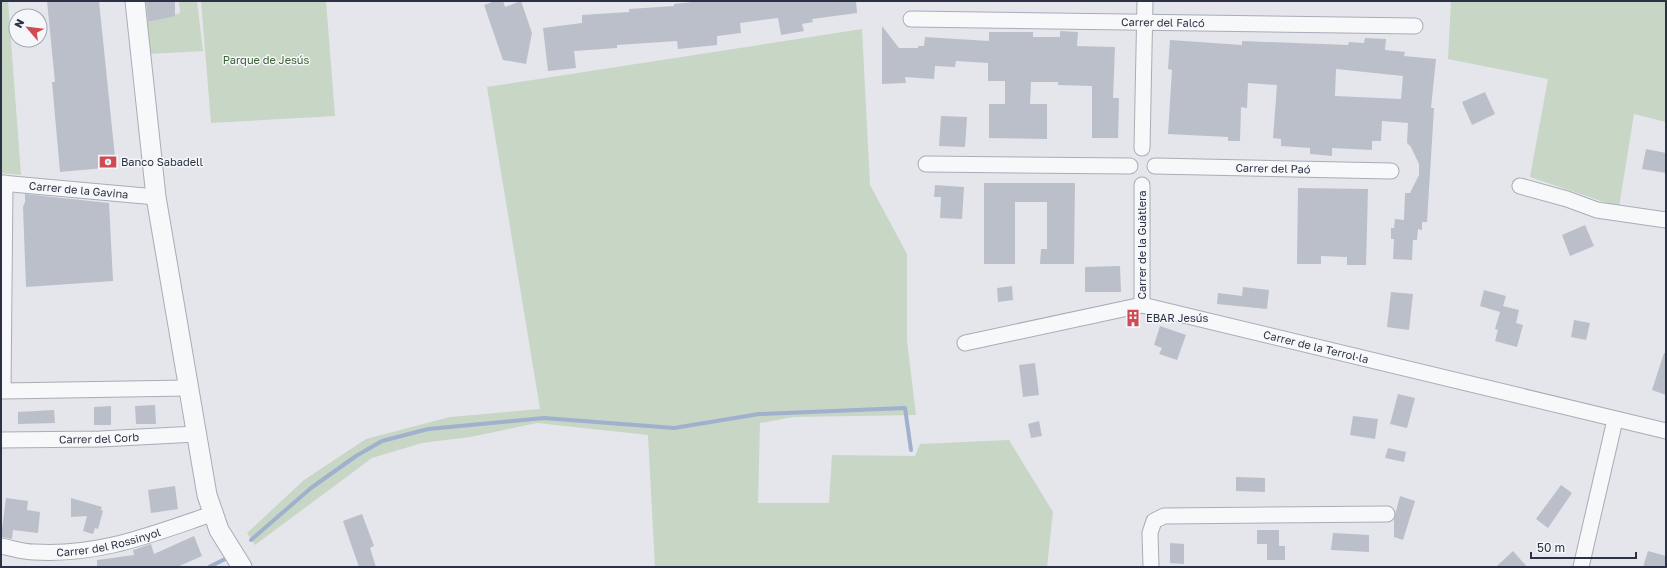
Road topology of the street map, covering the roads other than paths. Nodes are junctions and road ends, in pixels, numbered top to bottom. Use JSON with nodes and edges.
{"nodes":[{"id":1,"x":135,"y":1,"type":"edge"},
{"id":2,"x":1144,"y":1,"type":"edge"},
{"id":3,"x":911,"y":19,"type":"dead end"},
{"id":4,"x":1144,"y":22,"type":"junction"},
{"id":5,"x":1415,"y":26,"type":"dead end"},
{"id":6,"x":1142,"y":148,"type":"junction"},
{"id":7,"x":926,"y":164,"type":"dead end"},
{"id":8,"x":1130,"y":166,"type":"junction"},
{"id":9,"x":1154,"y":166,"type":"junction"},
{"id":10,"x":1391,"y":171,"type":"dead end"},
{"id":11,"x":3,"y":183,"type":"edge"},
{"id":12,"x":1142,"y":184,"type":"junction"},
{"id":13,"x":1520,"y":186,"type":"dead end"},
{"id":14,"x":156,"y":197,"type":"junction"},
{"id":15,"x":1666,"y":220,"type":"edge"},
{"id":16,"x":3,"y":295,"type":"edge"},
{"id":17,"x":1142,"y":305,"type":"junction"},
{"id":18,"x":966,"y":343,"type":"dead end"},
{"id":19,"x":188,"y":388,"type":"junction"},
{"id":20,"x":2,"y":393,"type":"edge"},
{"id":21,"x":1616,"y":420,"type":"junction"},
{"id":22,"x":1666,"y":431,"type":"edge"},
{"id":23,"x":196,"y":434,"type":"junction"},
{"id":24,"x":1,"y":440,"type":"edge"},
{"id":25,"x":212,"y":514,"type":"junction"},
{"id":26,"x":1387,"y":514,"type":"dead end"},
{"id":27,"x":1,"y":546,"type":"edge"},
{"id":28,"x":242,"y":567,"type":"edge"},
{"id":29,"x":1151,"y":567,"type":"edge"},
{"id":30,"x":1581,"y":567,"type":"edge"}],
"edges":[{"from":1,"to":14,"type":"street"},
{"from":2,"to":4,"type":"street"},
{"from":3,"to":4,"type":"street","name":"Carrer del Falcó"},
{"from":4,"to":5,"type":"street","name":"Carrer del Falcó"},
{"from":4,"to":6,"type":"street"},
{"from":6,"to":8,"type":"street"},
{"from":6,"to":9,"type":"street"},
{"from":7,"to":8,"type":"street"},
{"from":8,"to":12,"type":"street"},
{"from":9,"to":10,"type":"street","name":"Carrer del Paó"},
{"from":9,"to":12,"type":"street"},
{"from":11,"to":14,"type":"street","name":"Carrer de la Gavina"},
{"from":11,"to":16,"type":"street"},
{"from":12,"to":17,"type":"street","name":"Carrer de la Guàtlera"},
{"from":13,"to":15,"type":"street"},
{"from":14,"to":19,"type":"street"},
{"from":16,"to":20,"type":"street"},
{"from":17,"to":18,"type":"street","name":"Carrer de la Terrol·la"},
{"from":17,"to":21,"type":"street","name":"Carrer de la Terrol·la"},
{"from":19,"to":20,"type":"street"},
{"from":19,"to":23,"type":"street"},
{"from":21,"to":22,"type":"street","name":"Carrer de la Terrol·la"},
{"from":21,"to":30,"type":"street"},
{"from":23,"to":24,"type":"street","name":"Carrer del Corb"},
{"from":23,"to":25,"type":"street"},
{"from":25,"to":27,"type":"street","name":"Carrer del Rossinyol"},
{"from":25,"to":28,"type":"street"},
{"from":26,"to":29,"type":"street"}]}
